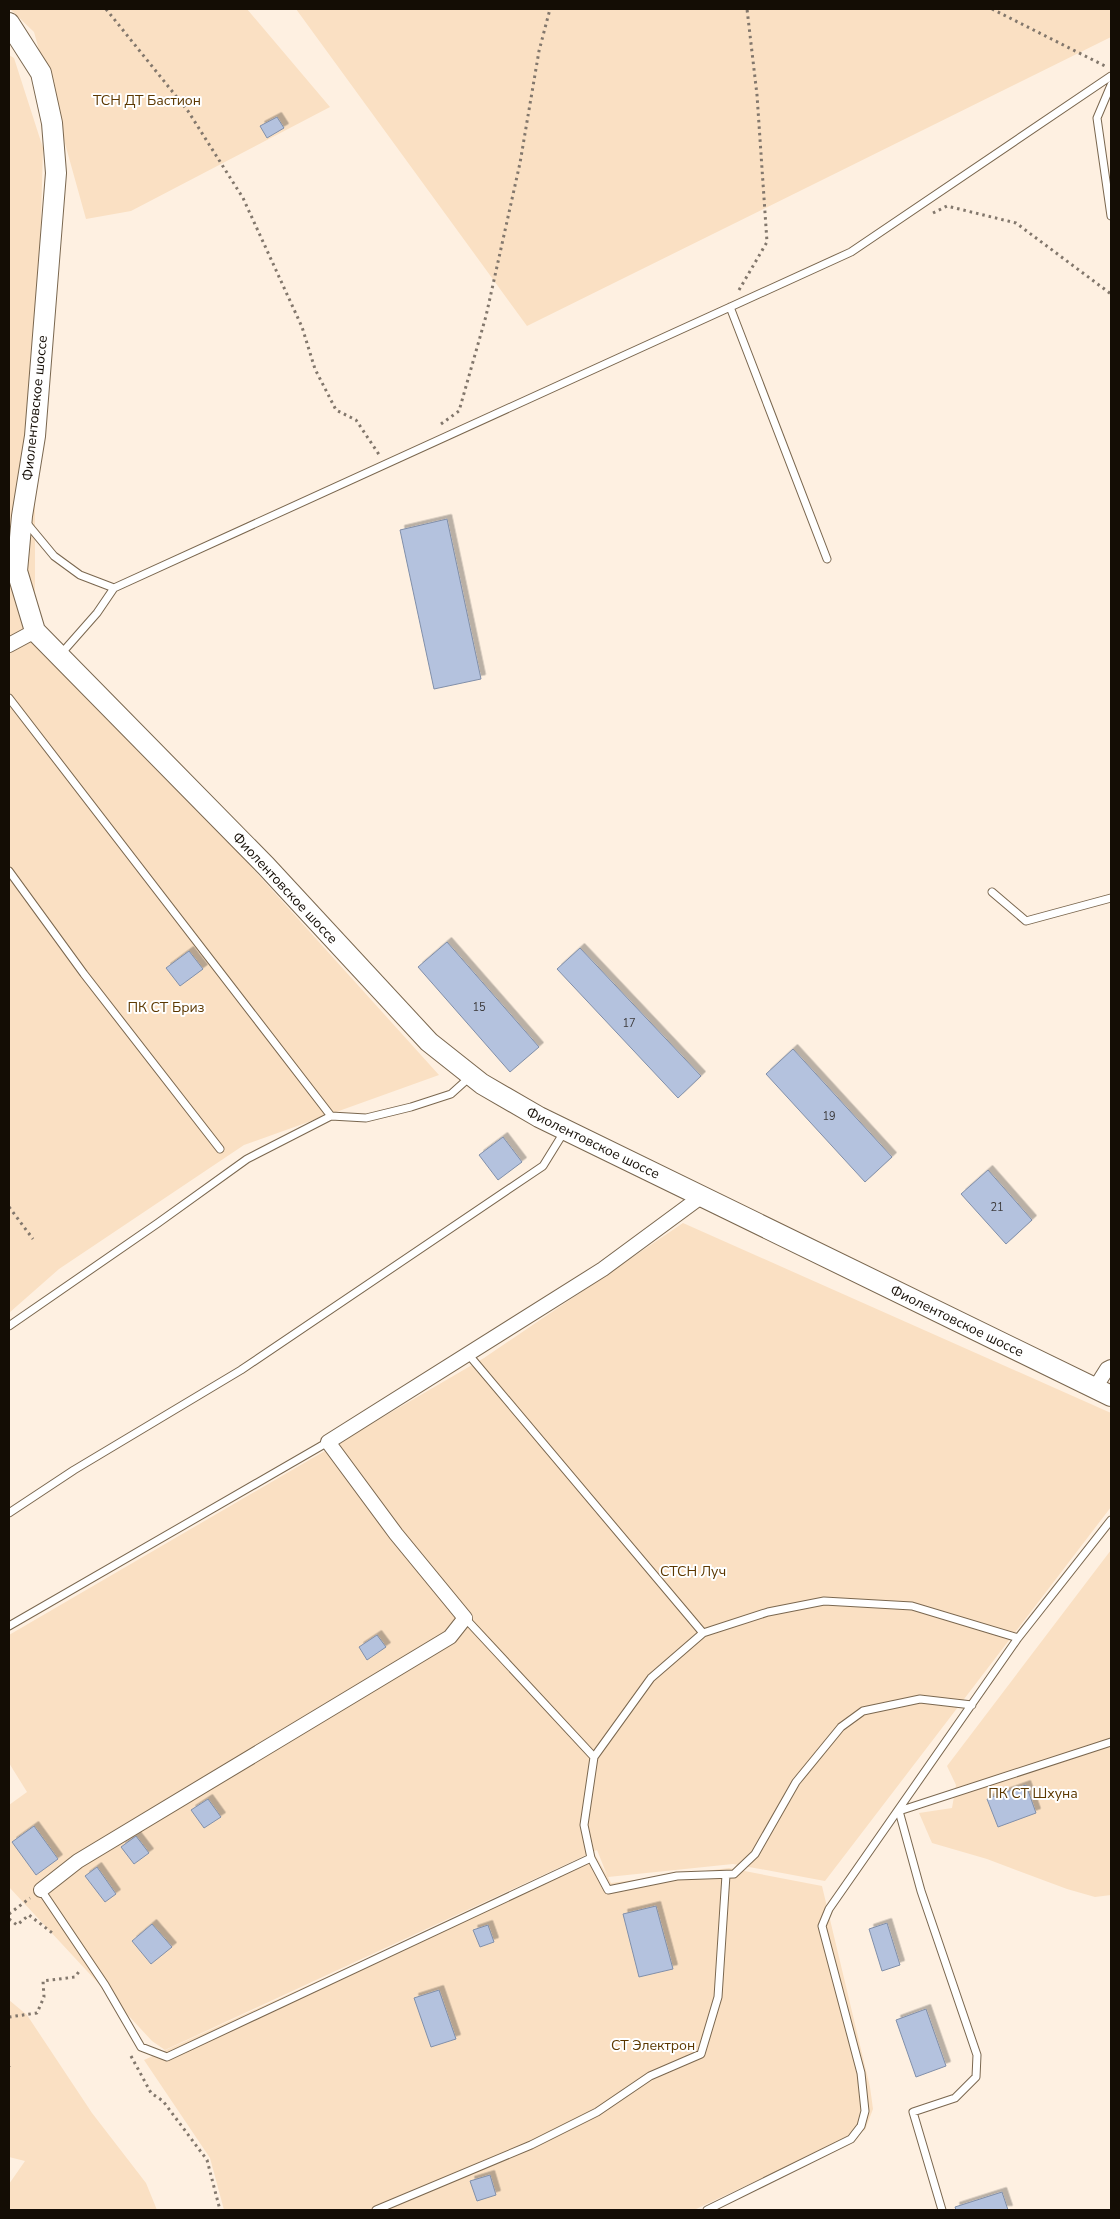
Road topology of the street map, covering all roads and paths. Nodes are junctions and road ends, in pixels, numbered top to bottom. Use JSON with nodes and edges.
{"nodes":[{"id":1,"x":106,"y":9,"type":"edge"},
{"id":2,"x":550,"y":9,"type":"edge"},
{"id":3,"x":747,"y":9,"type":"edge"},
{"id":4,"x":992,"y":9,"type":"edge"},
{"id":5,"x":9,"y":23,"type":"edge"},
{"id":6,"x":1111,"y":70,"type":"edge"},
{"id":7,"x":1111,"y":76,"type":"edge"},
{"id":8,"x":1111,"y":85,"type":"edge"},
{"id":9,"x":930,"y":215,"type":"dead end"},
{"id":10,"x":1111,"y":216,"type":"edge"},
{"id":11,"x":1111,"y":294,"type":"edge"},
{"id":12,"x":730,"y":307,"type":"junction"},
{"id":13,"x":437,"y":427,"type":"dead end"},
{"id":14,"x":386,"y":464,"type":"junction"},
{"id":15,"x":22,"y":516,"type":"junction"},
{"id":16,"x":827,"y":559,"type":"dead end"},
{"id":17,"x":114,"y":588,"type":"junction"},
{"id":18,"x":35,"y":631,"type":"junction"},
{"id":19,"x":9,"y":645,"type":"edge"},
{"id":20,"x":60,"y":655,"type":"junction"},
{"id":21,"x":9,"y":698,"type":"edge"},
{"id":22,"x":9,"y":871,"type":"edge"},
{"id":23,"x":992,"y":892,"type":"dead end"},
{"id":24,"x":1111,"y":898,"type":"edge"},
{"id":25,"x":472,"y":1076,"type":"junction"},
{"id":26,"x":331,"y":1116,"type":"junction"},
{"id":27,"x":566,"y":1130,"type":"junction"},
{"id":28,"x":220,"y":1149,"type":"dead end"},
{"id":29,"x":702,"y":1196,"type":"junction"},
{"id":30,"x":9,"y":1207,"type":"edge"},
{"id":31,"x":33,"y":1239,"type":"dead end"},
{"id":32,"x":9,"y":1326,"type":"edge"},
{"id":33,"x":468,"y":1354,"type":"junction"},
{"id":34,"x":1111,"y":1368,"type":"edge"},
{"id":35,"x":1103,"y":1392,"type":"edge"},
{"id":36,"x":328,"y":1442,"type":"junction"},
{"id":37,"x":9,"y":1513,"type":"edge"},
{"id":38,"x":1111,"y":1520,"type":"edge"},
{"id":39,"x":465,"y":1618,"type":"junction"},
{"id":40,"x":9,"y":1626,"type":"edge"},
{"id":41,"x":703,"y":1633,"type":"junction"},
{"id":42,"x":1018,"y":1638,"type":"junction"},
{"id":43,"x":972,"y":1705,"type":"junction"},
{"id":44,"x":1111,"y":1742,"type":"edge"},
{"id":45,"x":594,"y":1757,"type":"junction"},
{"id":46,"x":899,"y":1811,"type":"junction"},
{"id":47,"x":590,"y":1858,"type":"junction"},
{"id":48,"x":726,"y":1875,"type":"junction"},
{"id":49,"x":41,"y":1890,"type":"joint"},
{"id":50,"x":27,"y":1900,"type":"dead end"},
{"id":51,"x":9,"y":1914,"type":"edge"},
{"id":52,"x":29,"y":1915,"type":"dead end"},
{"id":53,"x":9,"y":1919,"type":"edge"},
{"id":54,"x":82,"y":1968,"type":"dead end"},
{"id":55,"x":9,"y":2017,"type":"edge"},
{"id":56,"x":163,"y":2101,"type":"dead end"},
{"id":57,"x":220,"y":2210,"type":"edge"},
{"id":58,"x":376,"y":2210,"type":"edge"},
{"id":59,"x":707,"y":2210,"type":"edge"},
{"id":60,"x":942,"y":2210,"type":"edge"}],
"edges":[{"from":1,"to":14,"type":"path"},
{"from":2,"to":13,"type":"path"},
{"from":3,"to":12,"type":"path"},
{"from":4,"to":6,"type":"path"},
{"from":5,"to":15,"type":"main road","name":"Фиолентовское шоссе"},
{"from":7,"to":12,"type":"lane"},
{"from":8,"to":10,"type":"lane"},
{"from":9,"to":11,"type":"path"},
{"from":12,"to":14,"type":"lane"},
{"from":12,"to":16,"type":"lane"},
{"from":14,"to":17,"type":"lane"},
{"from":15,"to":17,"type":"lane"},
{"from":15,"to":18,"type":"main road","name":"Фиолентовское шоссе"},
{"from":17,"to":20,"type":"lane"},
{"from":18,"to":19,"type":"street"},
{"from":18,"to":20,"type":"main road","name":"Фиолентовское шоссе"},
{"from":20,"to":25,"type":"main road","name":"Фиолентовское шоссе"},
{"from":21,"to":26,"type":"lane"},
{"from":22,"to":28,"type":"lane"},
{"from":23,"to":24,"type":"lane"},
{"from":25,"to":26,"type":"lane"},
{"from":25,"to":27,"type":"main road","name":"Фиолентовское шоссе"},
{"from":26,"to":32,"type":"lane"},
{"from":27,"to":29,"type":"main road","name":"Фиолентовское шоссе"},
{"from":27,"to":37,"type":"lane"},
{"from":29,"to":33,"type":"street"},
{"from":29,"to":35,"type":"main road","name":"Фиолентовское шоссе"},
{"from":30,"to":31,"type":"path"},
{"from":33,"to":36,"type":"street"},
{"from":33,"to":41,"type":"lane"},
{"from":34,"to":35,"type":"street"},
{"from":36,"to":39,"type":"street"},
{"from":36,"to":40,"type":"lane"},
{"from":38,"to":42,"type":"lane"},
{"from":39,"to":45,"type":"lane"},
{"from":39,"to":49,"type":"street"},
{"from":41,"to":42,"type":"lane"},
{"from":41,"to":45,"type":"lane"},
{"from":42,"to":43,"type":"lane"},
{"from":43,"to":46,"type":"lane"},
{"from":43,"to":48,"type":"lane"},
{"from":44,"to":46,"type":"lane"},
{"from":45,"to":47,"type":"lane"},
{"from":46,"to":59,"type":"lane"},
{"from":46,"to":60,"type":"lane"},
{"from":47,"to":48,"type":"lane"},
{"from":47,"to":49,"type":"lane"},
{"from":48,"to":58,"type":"lane"},
{"from":50,"to":51,"type":"path"},
{"from":52,"to":53,"type":"path"},
{"from":54,"to":55,"type":"path"},
{"from":56,"to":57,"type":"path"}]}
